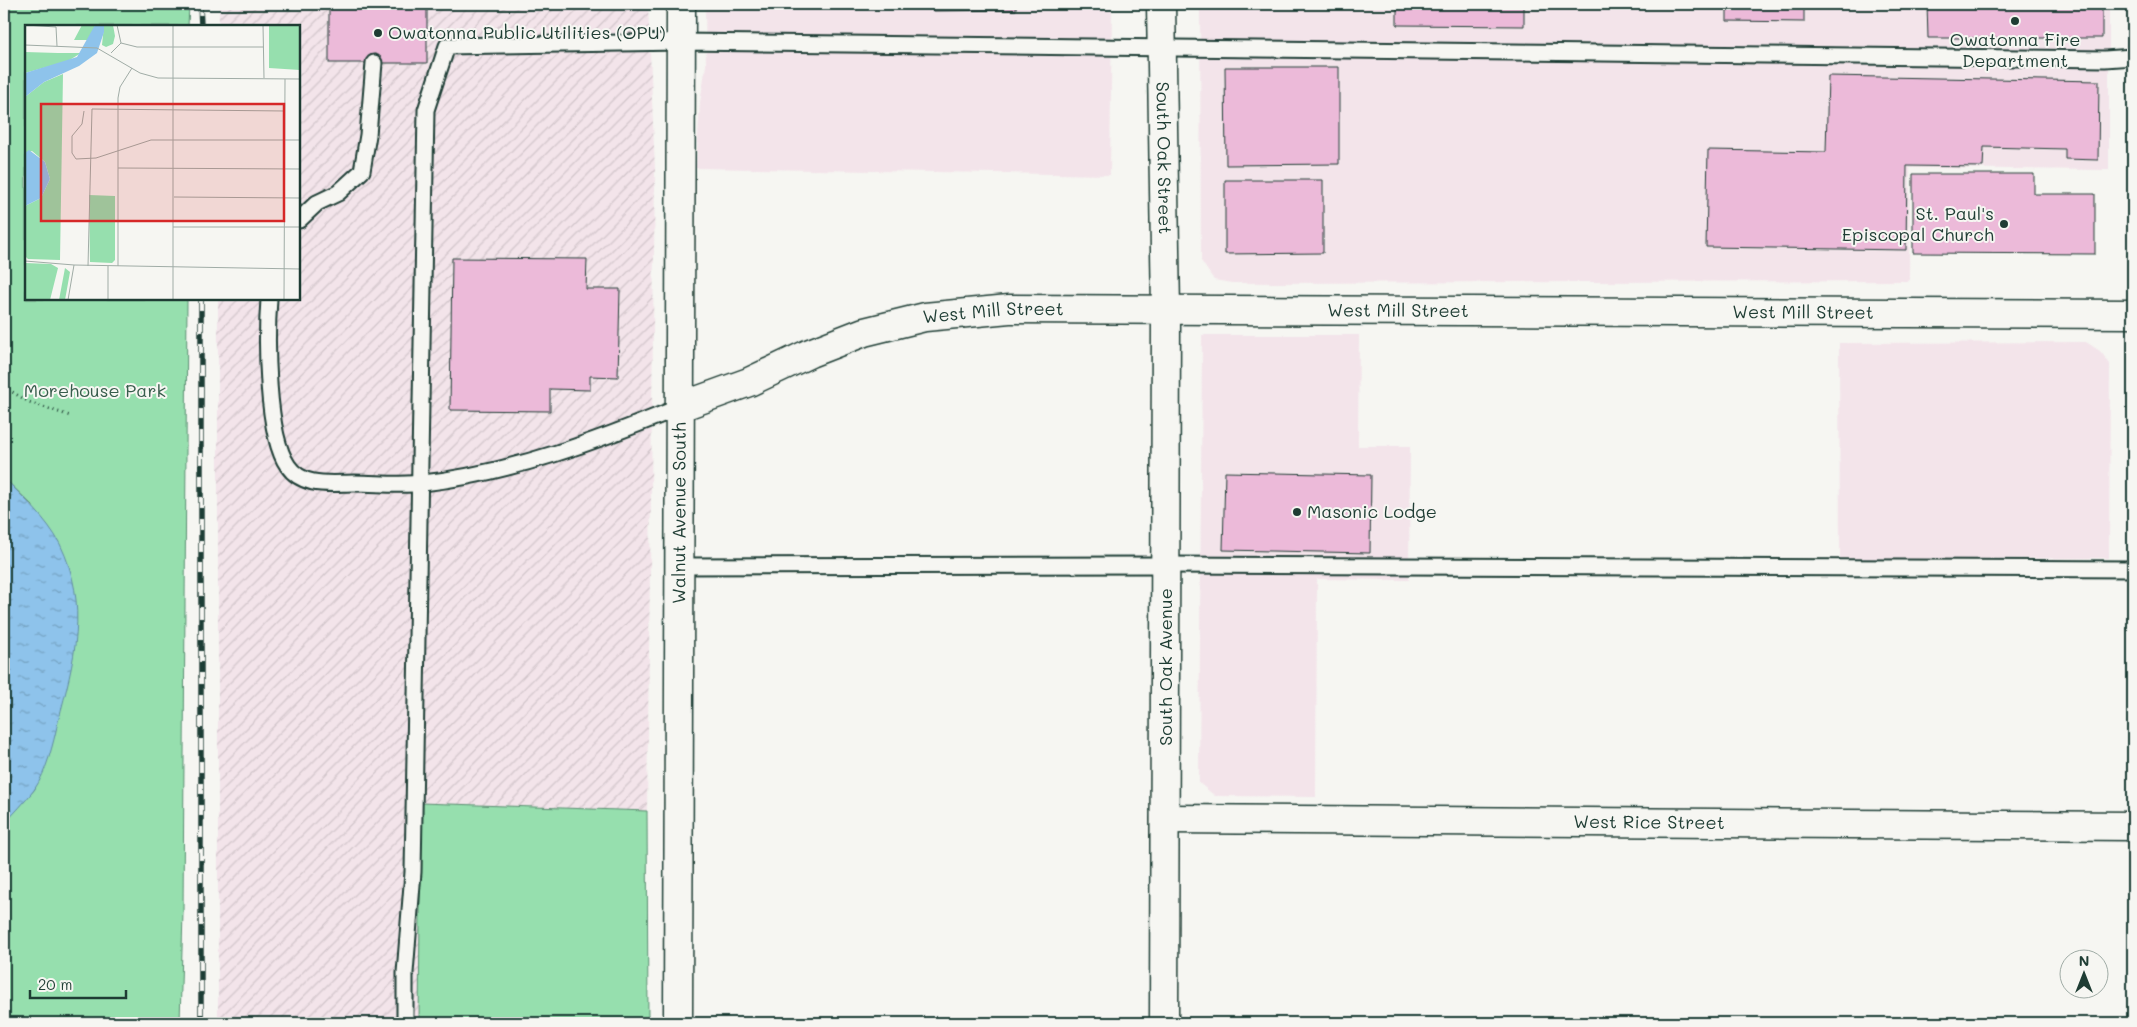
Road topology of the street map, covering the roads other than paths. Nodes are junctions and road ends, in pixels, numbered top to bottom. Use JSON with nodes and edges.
{"nodes":[{"id":1,"x":681,"y":4,"type":"edge"},
{"id":2,"x":1161,"y":4,"type":"edge"},
{"id":3,"x":680,"y":42,"type":"junction"},
{"id":4,"x":1161,"y":48,"type":"junction"},
{"id":5,"x":2133,"y":57,"type":"edge"},
{"id":6,"x":374,"y":63,"type":"dead end"},
{"id":7,"x":300,"y":219,"type":"edge"},
{"id":8,"x":268,"y":300,"type":"edge"},
{"id":9,"x":1166,"y":311,"type":"junction"},
{"id":10,"x":2133,"y":314,"type":"edge"},
{"id":11,"x":680,"y":407,"type":"junction"},
{"id":12,"x":418,"y":484,"type":"junction"},
{"id":13,"x":1167,"y":565,"type":"junction"},
{"id":14,"x":679,"y":566,"type":"junction"},
{"id":15,"x":2133,"y":570,"type":"edge"},
{"id":16,"x":1165,"y":819,"type":"junction"},
{"id":17,"x":2133,"y":826,"type":"edge"},
{"id":18,"x":405,"y":1023,"type":"edge"},
{"id":19,"x":678,"y":1023,"type":"edge"},
{"id":20,"x":1164,"y":1023,"type":"edge"}],
"edges":[{"from":1,"to":3,"type":"street","name":"Walnut Avenue South"},
{"from":2,"to":4,"type":"street","name":"South Oak Street"},
{"from":3,"to":4,"type":"lane"},
{"from":3,"to":11,"type":"street","name":"Walnut Avenue South"},
{"from":3,"to":12,"type":"lane"},
{"from":4,"to":5,"type":"lane"},
{"from":4,"to":9,"type":"street","name":"South Oak Street"},
{"from":6,"to":7,"type":"lane"},
{"from":8,"to":12,"type":"lane"},
{"from":9,"to":10,"type":"street","name":"West Mill Street"},
{"from":9,"to":11,"type":"street","name":"West Mill Street"},
{"from":9,"to":13,"type":"street","name":"South Oak Avenue"},
{"from":11,"to":12,"type":"lane"},
{"from":11,"to":14,"type":"street","name":"Walnut Avenue South"},
{"from":12,"to":18,"type":"lane"},
{"from":13,"to":14,"type":"lane"},
{"from":13,"to":15,"type":"lane"},
{"from":13,"to":16,"type":"street","name":"South Oak Avenue"},
{"from":14,"to":19,"type":"street","name":"Walnut Avenue South"},
{"from":16,"to":17,"type":"street","name":"West Rice Street"},
{"from":16,"to":20,"type":"street","name":"South Oak Avenue"}]}
